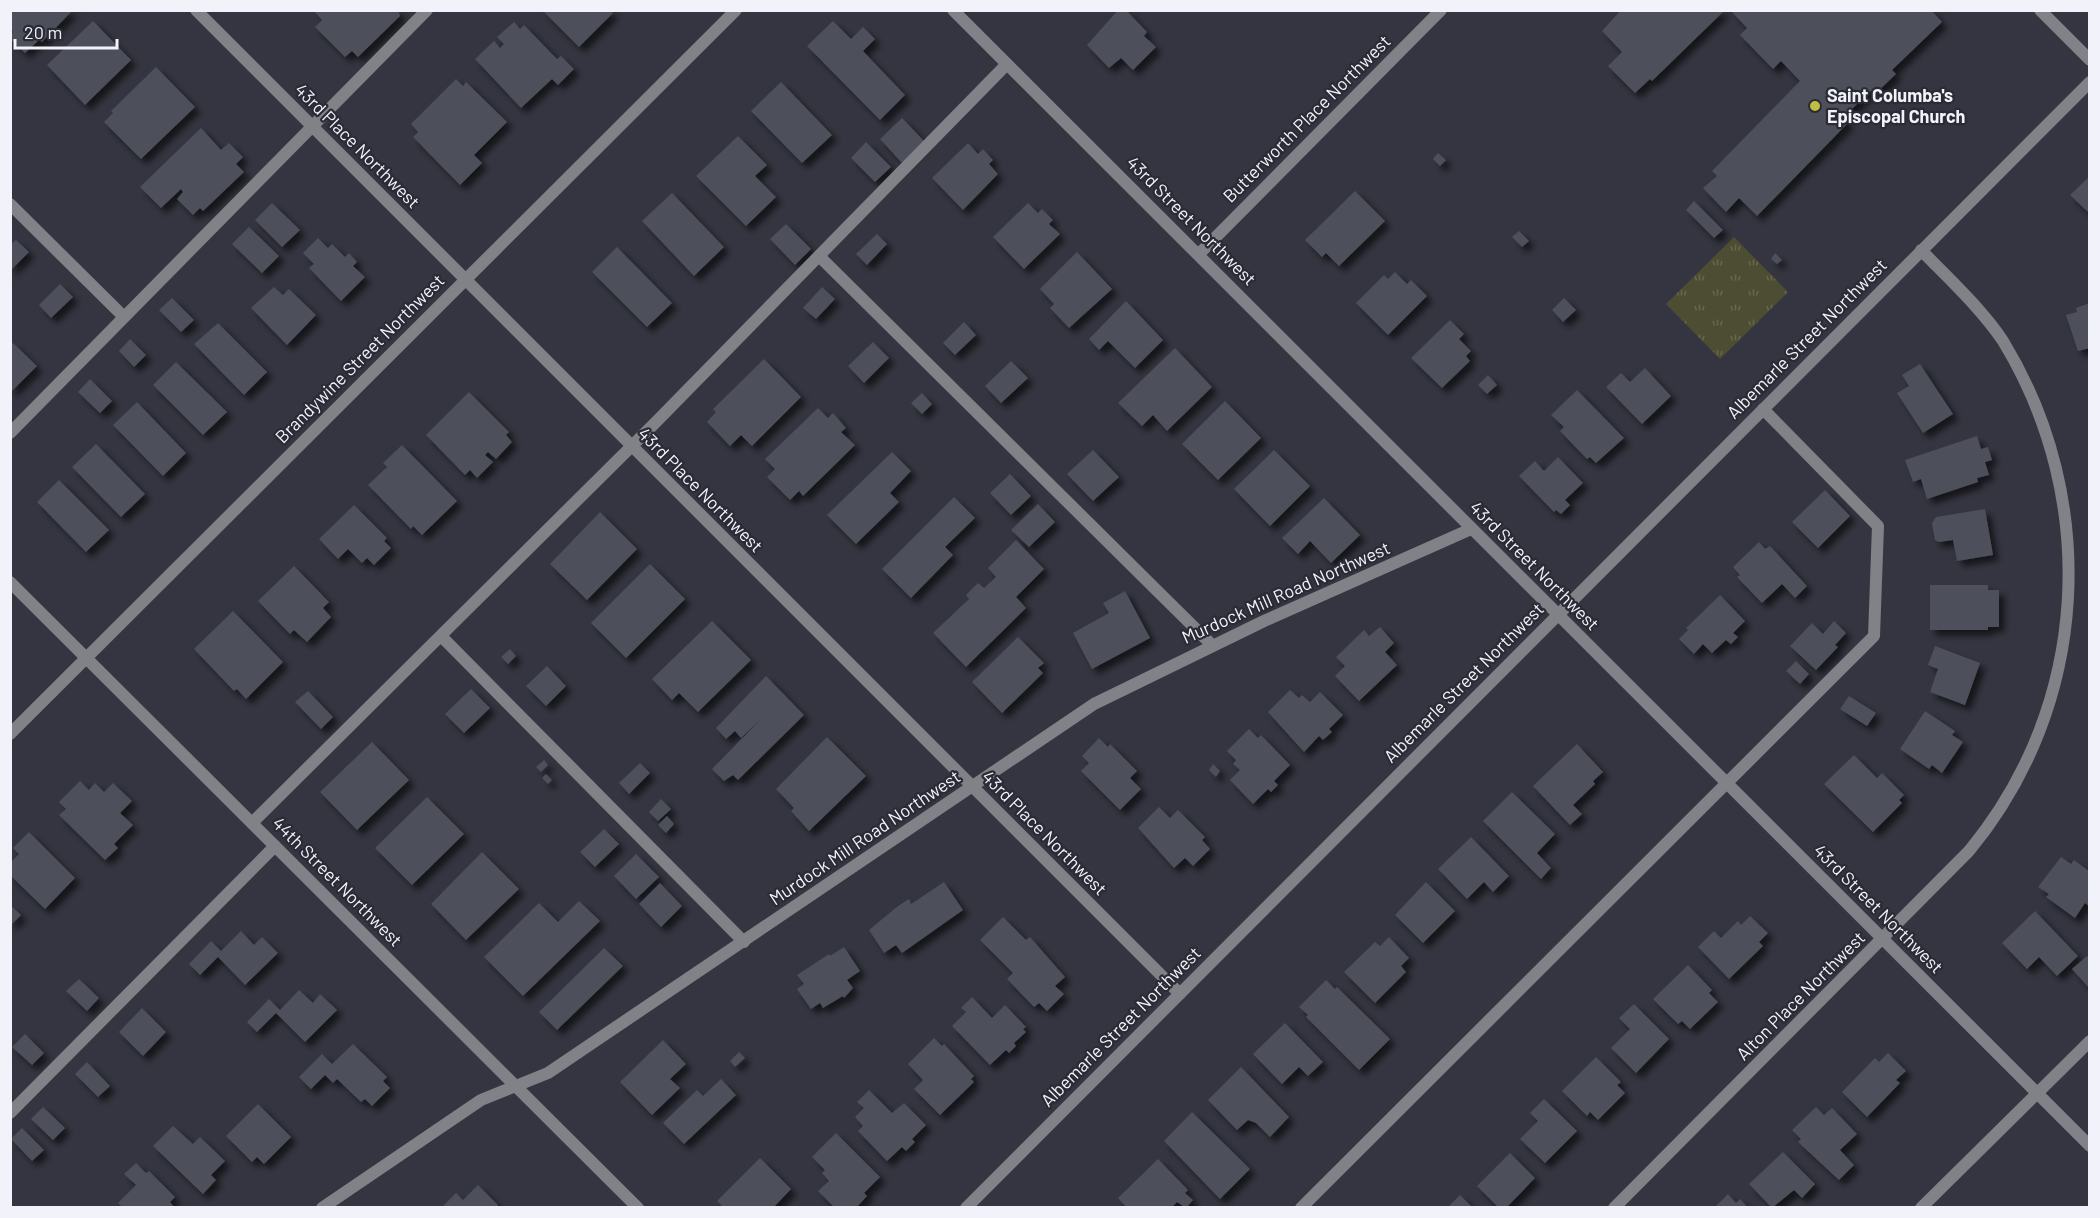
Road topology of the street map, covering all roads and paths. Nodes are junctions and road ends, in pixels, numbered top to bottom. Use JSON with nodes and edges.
{"nodes":[{"id":1,"x":196,"y":10,"type":"edge"},
{"id":2,"x":428,"y":10,"type":"edge"},
{"id":3,"x":736,"y":10,"type":"edge"},
{"id":4,"x":953,"y":10,"type":"edge"},
{"id":5,"x":1441,"y":10,"type":"edge"},
{"id":6,"x":2040,"y":10,"type":"edge"},
{"id":7,"x":2090,"y":60,"type":"edge"},
{"id":8,"x":1008,"y":64,"type":"junction"},
{"id":9,"x":2090,"y":82,"type":"edge"},
{"id":10,"x":312,"y":126,"type":"junction"},
{"id":11,"x":10,"y":204,"type":"edge"},
{"id":12,"x":1921,"y":250,"type":"junction"},
{"id":13,"x":1199,"y":254,"type":"junction"},
{"id":14,"x":819,"y":256,"type":"junction"},
{"id":15,"x":465,"y":280,"type":"junction"},
{"id":16,"x":124,"y":317,"type":"junction"},
{"id":17,"x":1763,"y":409,"type":"junction"},
{"id":18,"x":10,"y":433,"type":"edge"},
{"id":19,"x":632,"y":446,"type":"junction"},
{"id":20,"x":1471,"y":529,"type":"junction"},
{"id":21,"x":10,"y":582,"type":"edge"},
{"id":22,"x":1558,"y":615,"type":"junction"},
{"id":23,"x":441,"y":636,"type":"junction"},
{"id":24,"x":1212,"y":645,"type":"junction"},
{"id":25,"x":86,"y":658,"type":"junction"},
{"id":26,"x":10,"y":734,"type":"edge"},
{"id":27,"x":1726,"y":783,"type":"junction"},
{"id":28,"x":972,"y":787,"type":"junction"},
{"id":29,"x":252,"y":823,"type":"junction"},
{"id":30,"x":276,"y":846,"type":"junction"},
{"id":31,"x":1883,"y":940,"type":"junction"},
{"id":32,"x":744,"y":942,"type":"junction"},
{"id":33,"x":1180,"y":994,"type":"junction"},
{"id":34,"x":2090,"y":1041,"type":"edge"},
{"id":35,"x":516,"y":1086,"type":"junction"},
{"id":36,"x":2036,"y":1093,"type":"junction"},
{"id":37,"x":10,"y":1113,"type":"edge"},
{"id":38,"x":2090,"y":1146,"type":"edge"},
{"id":39,"x":322,"y":1208,"type":"edge"},
{"id":40,"x":638,"y":1208,"type":"edge"},
{"id":41,"x":966,"y":1208,"type":"edge"},
{"id":42,"x":1301,"y":1208,"type":"edge"},
{"id":43,"x":1614,"y":1208,"type":"edge"},
{"id":44,"x":1921,"y":1208,"type":"edge"}],
"edges":[{"from":1,"to":10,"type":"street","name":"43rd Place Northwest"},
{"from":2,"to":10,"type":"street"},
{"from":3,"to":15,"type":"street","name":"Brandywine Street Northwest"},
{"from":4,"to":8,"type":"street","name":"43rd Street Northwest"},
{"from":5,"to":13,"type":"street","name":"Butterworth Place Northwest"},
{"from":6,"to":7,"type":"street"},
{"from":8,"to":13,"type":"street","name":"43rd Street Northwest"},
{"from":8,"to":14,"type":"street"},
{"from":9,"to":12,"type":"street","name":"Albemarle Street Northwest"},
{"from":10,"to":15,"type":"street","name":"43rd Place Northwest"},
{"from":10,"to":16,"type":"street"},
{"from":11,"to":16,"type":"street"},
{"from":12,"to":17,"type":"street","name":"Albemarle Street Northwest"},
{"from":12,"to":31,"type":"street","name":"Alton Place Northwest"},
{"from":13,"to":20,"type":"street","name":"43rd Street Northwest"},
{"from":14,"to":19,"type":"street"},
{"from":14,"to":24,"type":"street"},
{"from":15,"to":19,"type":"street","name":"43rd Place Northwest"},
{"from":15,"to":25,"type":"street","name":"Brandywine Street Northwest"},
{"from":16,"to":18,"type":"street"},
{"from":17,"to":22,"type":"street","name":"Albemarle Street Northwest"},
{"from":17,"to":27,"type":"street"},
{"from":19,"to":23,"type":"street"},
{"from":19,"to":28,"type":"street","name":"43rd Place Northwest"},
{"from":20,"to":22,"type":"street","name":"43rd Street Northwest"},
{"from":20,"to":24,"type":"street","name":"Murdock Mill Road Northwest"},
{"from":21,"to":25,"type":"street","name":"44th Street Northwest"},
{"from":22,"to":27,"type":"street","name":"43rd Street Northwest"},
{"from":22,"to":33,"type":"street","name":"Albemarle Street Northwest"},
{"from":23,"to":29,"type":"street"},
{"from":23,"to":32,"type":"street"},
{"from":24,"to":28,"type":"street","name":"Murdock Mill Road Northwest"},
{"from":25,"to":26,"type":"street","name":"Brandywine Street Northwest"},
{"from":25,"to":29,"type":"street","name":"44th Street Northwest"},
{"from":27,"to":31,"type":"street","name":"43rd Street Northwest"},
{"from":27,"to":42,"type":"street"},
{"from":28,"to":32,"type":"street","name":"Murdock Mill Road Northwest"},
{"from":28,"to":33,"type":"street","name":"43rd Place Northwest"},
{"from":29,"to":30,"type":"street","name":"44th Street Northwest"},
{"from":30,"to":35,"type":"street","name":"44th Street Northwest"},
{"from":30,"to":37,"type":"street"},
{"from":31,"to":36,"type":"street","name":"43rd Street Northwest"},
{"from":31,"to":43,"type":"street","name":"Alton Place Northwest"},
{"from":32,"to":35,"type":"street","name":"Murdock Mill Road Northwest"},
{"from":33,"to":41,"type":"street","name":"Albemarle Street Northwest"},
{"from":34,"to":36,"type":"street"},
{"from":35,"to":39,"type":"street"},
{"from":35,"to":40,"type":"street","name":"44th Street Northwest"},
{"from":36,"to":38,"type":"street","name":"43rd Street Northwest"},
{"from":36,"to":44,"type":"street"}]}
